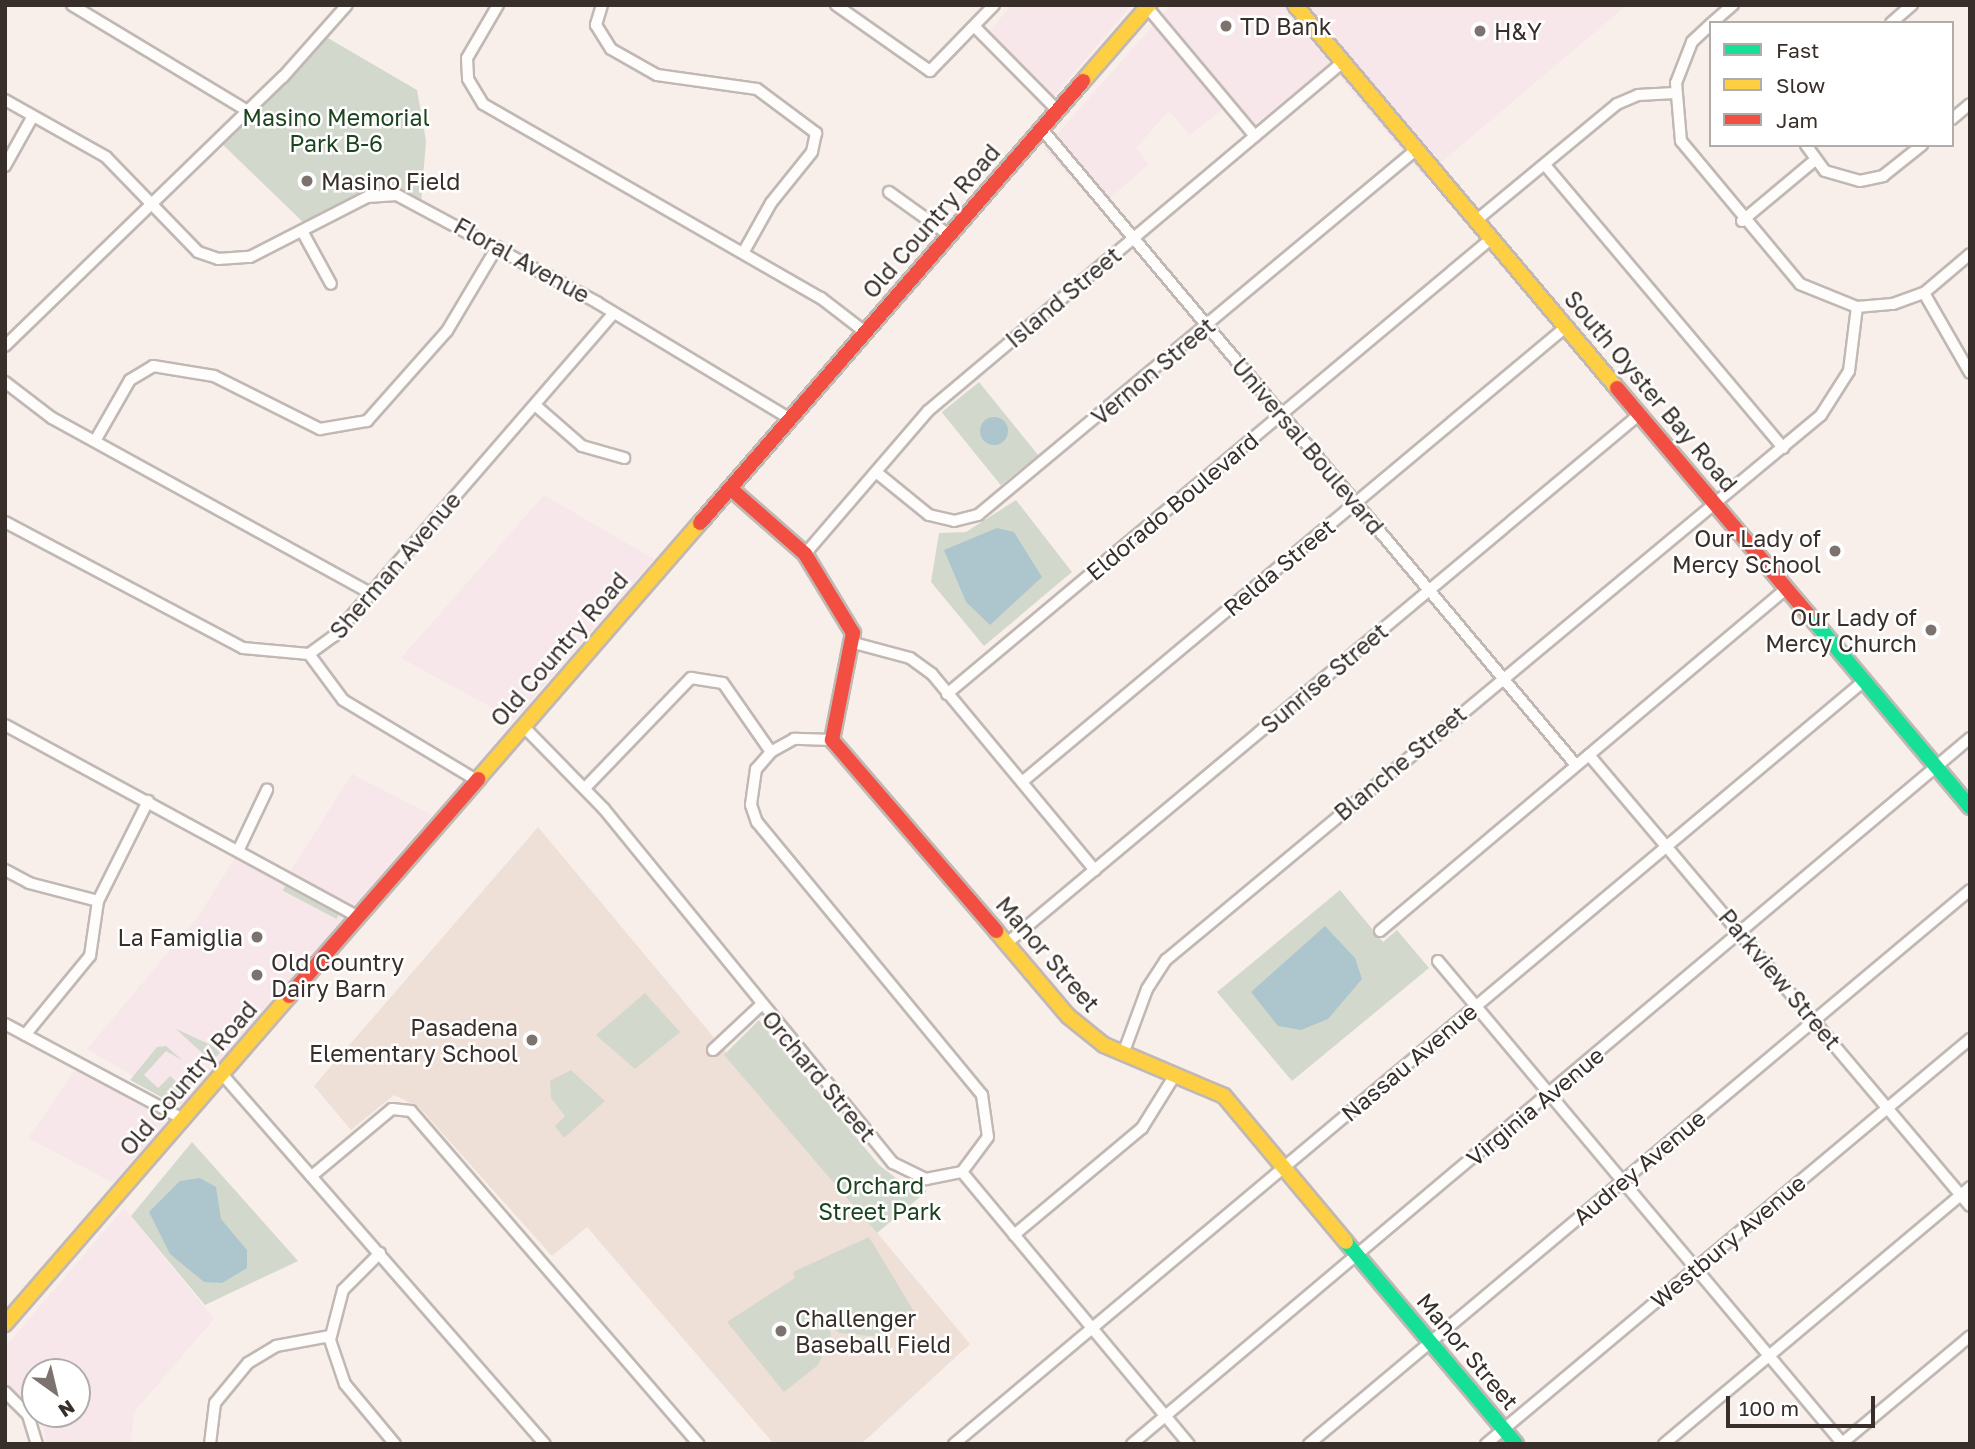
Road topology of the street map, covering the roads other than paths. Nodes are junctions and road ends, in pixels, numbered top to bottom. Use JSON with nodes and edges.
{"nodes":[{"id":1,"x":72,"y":5,"type":"edge"},
{"id":2,"x":347,"y":5,"type":"edge"},
{"id":3,"x":498,"y":5,"type":"edge"},
{"id":4,"x":602,"y":5,"type":"edge"},
{"id":5,"x":836,"y":5,"type":"edge"},
{"id":6,"x":993,"y":5,"type":"edge"},
{"id":7,"x":1296,"y":5,"type":"edge"},
{"id":8,"x":1733,"y":5,"type":"edge"},
{"id":9,"x":1912,"y":5,"type":"edge"},
{"id":10,"x":1148,"y":6,"type":"edge"},
{"id":11,"x":1713,"y":21,"type":"edge"},
{"id":12,"x":1893,"y":21,"type":"edge"},
{"id":13,"x":1709,"y":25,"type":"edge"},
{"id":14,"x":975,"y":27,"type":"junction"},
{"id":15,"x":1343,"y":62,"type":"junction"},
{"id":16,"x":1675,"y":93,"type":"junction"},
{"id":17,"x":5,"y":100,"type":"edge"},
{"id":18,"x":1970,"y":104,"type":"edge"},
{"id":19,"x":1057,"y":110,"type":"junction"},
{"id":20,"x":248,"y":111,"type":"junction"},
{"id":21,"x":33,"y":116,"type":"junction"},
{"id":22,"x":1954,"y":117,"type":"edge"},
{"id":23,"x":1041,"y":128,"type":"junction"},
{"id":24,"x":1255,"y":135,"type":"junction"},
{"id":25,"x":1807,"y":147,"type":"edge"},
{"id":26,"x":1919,"y":147,"type":"edge"},
{"id":27,"x":1417,"y":149,"type":"junction"},
{"id":28,"x":1815,"y":160,"type":"junction"},
{"id":29,"x":1545,"y":165,"type":"junction"},
{"id":30,"x":5,"y":166,"type":"edge"},
{"id":31,"x":889,"y":192,"type":"dead end"},
{"id":32,"x":152,"y":204,"type":"junction"},
{"id":33,"x":1478,"y":219,"type":"junction"},
{"id":34,"x":1742,"y":221,"type":"junction"},
{"id":35,"x":302,"y":231,"type":"junction"},
{"id":36,"x":949,"y":235,"type":"junction"},
{"id":37,"x":1492,"y":237,"type":"junction"},
{"id":38,"x":1133,"y":238,"type":"junction"},
{"id":39,"x":497,"y":247,"type":"junction"},
{"id":40,"x":743,"y":253,"type":"junction"},
{"id":41,"x":1970,"y":254,"type":"edge"},
{"id":42,"x":331,"y":284,"type":"dead end"},
{"id":43,"x":1924,"y":293,"type":"junction"},
{"id":44,"x":1857,"y":307,"type":"junction"},
{"id":45,"x":614,"y":313,"type":"junction"},
{"id":46,"x":1207,"y":325,"type":"junction"},
{"id":47,"x":1567,"y":326,"type":"junction"},
{"id":48,"x":866,"y":332,"type":"junction"},
{"id":49,"x":5,"y":345,"type":"edge"},
{"id":50,"x":1970,"y":373,"type":"edge"},
{"id":51,"x":5,"y":382,"type":"edge"},
{"id":52,"x":535,"y":405,"type":"junction"},
{"id":53,"x":1641,"y":413,"type":"junction"},
{"id":54,"x":1281,"y":414,"type":"junction"},
{"id":55,"x":790,"y":419,"type":"junction"},
{"id":56,"x":95,"y":441,"type":"junction"},
{"id":57,"x":1783,"y":448,"type":"junction"},
{"id":58,"x":624,"y":458,"type":"dead end"},
{"id":59,"x":876,"y":472,"type":"junction"},
{"id":60,"x":730,"y":488,"type":"junction"},
{"id":61,"x":1715,"y":502,"type":"junction"},
{"id":62,"x":1356,"y":503,"type":"junction"},
{"id":63,"x":5,"y":522,"type":"edge"},
{"id":64,"x":805,"y":554,"type":"junction"},
{"id":65,"x":1787,"y":588,"type":"junction"},
{"id":66,"x":1429,"y":591,"type":"junction"},
{"id":67,"x":372,"y":594,"type":"junction"},
{"id":68,"x":854,"y":643,"type":"junction"},
{"id":69,"x":309,"y":654,"type":"junction"},
{"id":70,"x":1502,"y":678,"type":"junction"},
{"id":71,"x":1864,"y":681,"type":"junction"},
{"id":72,"x":947,"y":694,"type":"junction"},
{"id":73,"x":5,"y":725,"type":"edge"},
{"id":74,"x":523,"y":726,"type":"junction"},
{"id":75,"x":1970,"y":738,"type":"edge"},
{"id":76,"x":832,"y":740,"type":"junction"},
{"id":77,"x":771,"y":752,"type":"junction"},
{"id":78,"x":1589,"y":755,"type":"junction"},
{"id":79,"x":1575,"y":764,"type":"junction"},
{"id":80,"x":1937,"y":767,"type":"junction"},
{"id":81,"x":476,"y":780,"type":"junction"},
{"id":82,"x":1022,"y":782,"type":"junction"},
{"id":83,"x":585,"y":788,"type":"junction"},
{"id":84,"x":267,"y":790,"type":"dead end"},
{"id":85,"x":148,"y":801,"type":"junction"},
{"id":86,"x":1970,"y":807,"type":"edge"},
{"id":87,"x":1668,"y":845,"type":"junction"},
{"id":88,"x":238,"y":850,"type":"junction"},
{"id":89,"x":5,"y":870,"type":"edge"},
{"id":90,"x":1095,"y":870,"type":"junction"},
{"id":91,"x":1970,"y":890,"type":"edge"},
{"id":92,"x":98,"y":901,"type":"junction"},
{"id":93,"x":358,"y":917,"type":"junction"},
{"id":94,"x":1380,"y":931,"type":"dead end"},
{"id":95,"x":1741,"y":933,"type":"junction"},
{"id":96,"x":1007,"y":943,"type":"junction"},
{"id":97,"x":1438,"y":961,"type":"dead end"},
{"id":98,"x":760,"y":1006,"type":"junction"},
{"id":99,"x":1476,"y":1006,"type":"junction"},
{"id":100,"x":1815,"y":1020,"type":"junction"},
{"id":101,"x":5,"y":1024,"type":"edge"},
{"id":102,"x":25,"y":1035,"type":"junction"},
{"id":103,"x":1970,"y":1039,"type":"edge"},
{"id":104,"x":713,"y":1050,"type":"dead end"},
{"id":105,"x":1123,"y":1054,"type":"junction"},
{"id":106,"x":222,"y":1074,"type":"junction"},
{"id":107,"x":1175,"y":1074,"type":"junction"},
{"id":108,"x":1549,"y":1094,"type":"junction"},
{"id":109,"x":1888,"y":1108,"type":"junction"},
{"id":110,"x":183,"y":1119,"type":"junction"},
{"id":111,"x":1284,"y":1167,"type":"junction"},
{"id":112,"x":962,"y":1172,"type":"junction"},
{"id":113,"x":313,"y":1175,"type":"junction"},
{"id":114,"x":1623,"y":1181,"type":"junction"},
{"id":115,"x":1970,"y":1187,"type":"edge"},
{"id":116,"x":1961,"y":1195,"type":"junction"},
{"id":117,"x":1970,"y":1206,"type":"edge"},
{"id":118,"x":1014,"y":1235,"type":"junction"},
{"id":119,"x":380,"y":1253,"type":"junction"},
{"id":120,"x":1357,"y":1254,"type":"junction"},
{"id":121,"x":1696,"y":1268,"type":"junction"},
{"id":122,"x":5,"y":1324,"type":"edge"},
{"id":123,"x":1092,"y":1328,"type":"junction"},
{"id":124,"x":330,"y":1336,"type":"junction"},
{"id":125,"x":1970,"y":1336,"type":"edge"},
{"id":126,"x":1431,"y":1342,"type":"junction"},
{"id":127,"x":1769,"y":1356,"type":"junction"},
{"id":128,"x":5,"y":1392,"type":"edge"},
{"id":129,"x":1166,"y":1415,"type":"junction"},
{"id":130,"x":1504,"y":1429,"type":"junction"},
{"id":131,"x":1842,"y":1443,"type":"edge"},
{"id":132,"x":37,"y":1444,"type":"edge"},
{"id":133,"x":210,"y":1444,"type":"edge"},
{"id":134,"x":395,"y":1444,"type":"edge"},
{"id":135,"x":545,"y":1444,"type":"edge"},
{"id":136,"x":698,"y":1444,"type":"edge"},
{"id":137,"x":954,"y":1444,"type":"edge"},
{"id":138,"x":1132,"y":1444,"type":"edge"},
{"id":139,"x":1189,"y":1444,"type":"edge"},
{"id":140,"x":1309,"y":1444,"type":"edge"},
{"id":141,"x":1486,"y":1444,"type":"edge"},
{"id":142,"x":1516,"y":1444,"type":"edge"},
{"id":143,"x":1664,"y":1444,"type":"edge"}],
"edges":[{"from":1,"to":20,"type":"street"},
{"from":2,"to":20,"type":"street"},
{"from":3,"to":40,"type":"street"},
{"from":4,"to":40,"type":"street"},
{"from":5,"to":14,"type":"street"},
{"from":6,"to":14,"type":"street"},
{"from":7,"to":15,"type":"main road","name":"South Oyster Bay Road"},
{"from":8,"to":11,"type":"street"},
{"from":9,"to":12,"type":"street"},
{"from":10,"to":19,"type":"main road","name":"Old Country Road"},
{"from":10,"to":24,"type":"street"},
{"from":13,"to":16,"type":"street"},
{"from":14,"to":19,"type":"street"},
{"from":15,"to":24,"type":"street","name":"Island Street"},
{"from":15,"to":27,"type":"main road","name":"South Oyster Bay Road"},
{"from":16,"to":29,"type":"street"},
{"from":16,"to":34,"type":"street"},
{"from":17,"to":21,"type":"street","name":"Floral Avenue"},
{"from":18,"to":22,"type":"street"},
{"from":19,"to":23,"type":"main road","name":"Old Country Road"},
{"from":20,"to":32,"type":"street"},
{"from":21,"to":30,"type":"street"},
{"from":21,"to":32,"type":"street","name":"Floral Avenue"},
{"from":23,"to":36,"type":"main road","name":"Old Country Road"},
{"from":23,"to":38,"type":"street","name":"Universal Boulevard"},
{"from":24,"to":38,"type":"street","name":"Island Street"},
{"from":25,"to":28,"type":"street"},
{"from":26,"to":28,"type":"street"},
{"from":27,"to":33,"type":"main road","name":"South Oyster Bay Road"},
{"from":27,"to":46,"type":"street","name":"Vernon Street"},
{"from":28,"to":34,"type":"street"},
{"from":29,"to":33,"type":"street"},
{"from":29,"to":57,"type":"street"},
{"from":31,"to":36,"type":"street"},
{"from":32,"to":35,"type":"street","name":"Floral Avenue"},
{"from":32,"to":49,"type":"street"},
{"from":33,"to":37,"type":"main road","name":"South Oyster Bay Road"},
{"from":34,"to":44,"type":"street"},
{"from":35,"to":39,"type":"street","name":"Floral Avenue"},
{"from":35,"to":42,"type":"street"},
{"from":36,"to":48,"type":"main road","name":"Old Country Road"},
{"from":37,"to":47,"type":"main road","name":"South Oyster Bay Road"},
{"from":37,"to":54,"type":"street","name":"Eldorado Boulevard"},
{"from":38,"to":46,"type":"street","name":"Universal Boulevard"},
{"from":38,"to":59,"type":"street","name":"Island Street"},
{"from":39,"to":45,"type":"street","name":"Floral Avenue"},
{"from":39,"to":56,"type":"street"},
{"from":40,"to":48,"type":"street"},
{"from":41,"to":43,"type":"street"},
{"from":43,"to":44,"type":"street"},
{"from":43,"to":50,"type":"street"},
{"from":44,"to":57,"type":"street","name":"Blanche Street"},
{"from":45,"to":52,"type":"street","name":"Sherman Avenue"},
{"from":45,"to":55,"type":"street","name":"Floral Avenue"},
{"from":46,"to":54,"type":"street","name":"Universal Boulevard"},
{"from":46,"to":59,"type":"street","name":"Vernon Street"},
{"from":47,"to":53,"type":"main road","name":"South Oyster Bay Road"},
{"from":47,"to":62,"type":"street","name":"Relda Street"},
{"from":48,"to":55,"type":"main road","name":"Old Country Road"},
{"from":51,"to":56,"type":"street"},
{"from":52,"to":58,"type":"street"},
{"from":52,"to":67,"type":"street","name":"Sherman Avenue"},
{"from":53,"to":61,"type":"main road","name":"South Oyster Bay Road"},
{"from":53,"to":66,"type":"street","name":"Sunrise Street"},
{"from":54,"to":62,"type":"street","name":"Universal Boulevard"},
{"from":54,"to":72,"type":"street","name":"Eldorado Boulevard"},
{"from":55,"to":60,"type":"main road","name":"Old Country Road"},
{"from":56,"to":67,"type":"street"},
{"from":57,"to":61,"type":"street","name":"Blanche Street"},
{"from":59,"to":64,"type":"street","name":"Island Street"},
{"from":60,"to":64,"type":"main road"},
{"from":60,"to":74,"type":"main road","name":"Old Country Road"},
{"from":61,"to":65,"type":"main road","name":"South Oyster Bay Road"},
{"from":61,"to":70,"type":"street","name":"Blanche Street"},
{"from":62,"to":66,"type":"street","name":"Universal Boulevard"},
{"from":62,"to":82,"type":"street","name":"Relda Street"},
{"from":63,"to":69,"type":"street","name":"Sherman Avenue"},
{"from":64,"to":68,"type":"main road"},
{"from":65,"to":71,"type":"main road","name":"South Oyster Bay Road"},
{"from":65,"to":78,"type":"street"},
{"from":66,"to":70,"type":"street","name":"Universal Boulevard"},
{"from":66,"to":90,"type":"street","name":"Sunrise Street"},
{"from":67,"to":69,"type":"street","name":"Sherman Avenue"},
{"from":68,"to":72,"type":"street"},
{"from":68,"to":76,"type":"main road"},
{"from":69,"to":81,"type":"street"},
{"from":70,"to":79,"type":"street","name":"Universal Boulevard"},
{"from":70,"to":105,"type":"street","name":"Blanche Street"},
{"from":71,"to":80,"type":"main road","name":"South Oyster Bay Road"},
{"from":71,"to":87,"type":"street","name":"Nassau Avenue"},
{"from":72,"to":82,"type":"street"},
{"from":73,"to":85,"type":"street"},
{"from":74,"to":81,"type":"main road","name":"Old Country Road"},
{"from":74,"to":83,"type":"street","name":"Orchard Street"},
{"from":75,"to":80,"type":"street","name":"Virginia Avenue"},
{"from":76,"to":77,"type":"street"},
{"from":76,"to":96,"type":"main road","name":"Manor Street"},
{"from":77,"to":83,"type":"street"},
{"from":77,"to":112,"type":"street"},
{"from":78,"to":79,"type":"street"},
{"from":78,"to":87,"type":"street","name":"Parkview Street"},
{"from":79,"to":94,"type":"street"},
{"from":80,"to":86,"type":"main road","name":"South Oyster Bay Road"},
{"from":80,"to":95,"type":"street","name":"Virginia Avenue"},
{"from":81,"to":93,"type":"main road","name":"Old Country Road"},
{"from":82,"to":90,"type":"street"},
{"from":83,"to":98,"type":"street","name":"Orchard Street"},
{"from":84,"to":88,"type":"street"},
{"from":85,"to":88,"type":"street"},
{"from":85,"to":92,"type":"street"},
{"from":87,"to":95,"type":"street","name":"Parkview Street"},
{"from":87,"to":99,"type":"street","name":"Nassau Avenue"},
{"from":88,"to":93,"type":"street"},
{"from":89,"to":92,"type":"street"},
{"from":90,"to":96,"type":"street","name":"Sunrise Street"},
{"from":91,"to":100,"type":"street","name":"Audrey Avenue"},
{"from":92,"to":102,"type":"street"},
{"from":93,"to":106,"type":"main road","name":"Old Country Road"},
{"from":95,"to":100,"type":"street","name":"Parkview Street"},
{"from":95,"to":108,"type":"street","name":"Virginia Avenue"},
{"from":96,"to":105,"type":"main road","name":"Manor Street"},
{"from":97,"to":99,"type":"street"},
{"from":98,"to":104,"type":"street"},
{"from":98,"to":112,"type":"street","name":"Orchard Street"},
{"from":99,"to":108,"type":"street"},
{"from":99,"to":111,"type":"street","name":"Nassau Avenue"},
{"from":100,"to":109,"type":"street","name":"Parkview Street"},
{"from":100,"to":114,"type":"street","name":"Audrey Avenue"},
{"from":101,"to":102,"type":"street"},
{"from":102,"to":110,"type":"street"},
{"from":103,"to":109,"type":"street","name":"Westbury Avenue"},
{"from":105,"to":107,"type":"main road","name":"Manor Street"},
{"from":106,"to":110,"type":"main road","name":"Old Country Road"},
{"from":106,"to":113,"type":"street"},
{"from":107,"to":111,"type":"main road","name":"Manor Street"},
{"from":107,"to":118,"type":"street"},
{"from":108,"to":114,"type":"street"},
{"from":108,"to":120,"type":"street","name":"Virginia Avenue"},
{"from":109,"to":116,"type":"street","name":"Parkview Street"},
{"from":109,"to":121,"type":"street","name":"Westbury Avenue"},
{"from":110,"to":122,"type":"main road","name":"Old Country Road"},
{"from":111,"to":120,"type":"main road","name":"Manor Street"},
{"from":111,"to":123,"type":"street","name":"Nassau Avenue"},
{"from":112,"to":118,"type":"street"},
{"from":113,"to":119,"type":"street"},
{"from":113,"to":136,"type":"street"},
{"from":114,"to":121,"type":"street"},
{"from":114,"to":126,"type":"street","name":"Audrey Avenue"},
{"from":115,"to":116,"type":"street"},
{"from":116,"to":117,"type":"street","name":"Parkview Street"},
{"from":116,"to":127,"type":"street"},
{"from":118,"to":123,"type":"street"},
{"from":119,"to":124,"type":"street"},
{"from":119,"to":135,"type":"street"},
{"from":120,"to":126,"type":"main road","name":"Manor Street"},
{"from":120,"to":129,"type":"street","name":"Virginia Avenue"},
{"from":121,"to":127,"type":"street"},
{"from":121,"to":130,"type":"street","name":"Westbury Avenue"},
{"from":123,"to":129,"type":"street"},
{"from":123,"to":137,"type":"street","name":"Nassau Avenue"},
{"from":124,"to":133,"type":"street"},
{"from":124,"to":134,"type":"street"},
{"from":125,"to":131,"type":"street"},
{"from":126,"to":130,"type":"main road","name":"Manor Street"},
{"from":126,"to":140,"type":"street","name":"Audrey Avenue"},
{"from":127,"to":131,"type":"street"},
{"from":127,"to":143,"type":"street"},
{"from":128,"to":132,"type":"street"},
{"from":129,"to":138,"type":"street","name":"Virginia Avenue"},
{"from":129,"to":139,"type":"street"},
{"from":130,"to":141,"type":"street","name":"Westbury Avenue"},
{"from":130,"to":142,"type":"main road","name":"Manor Street"}]}
